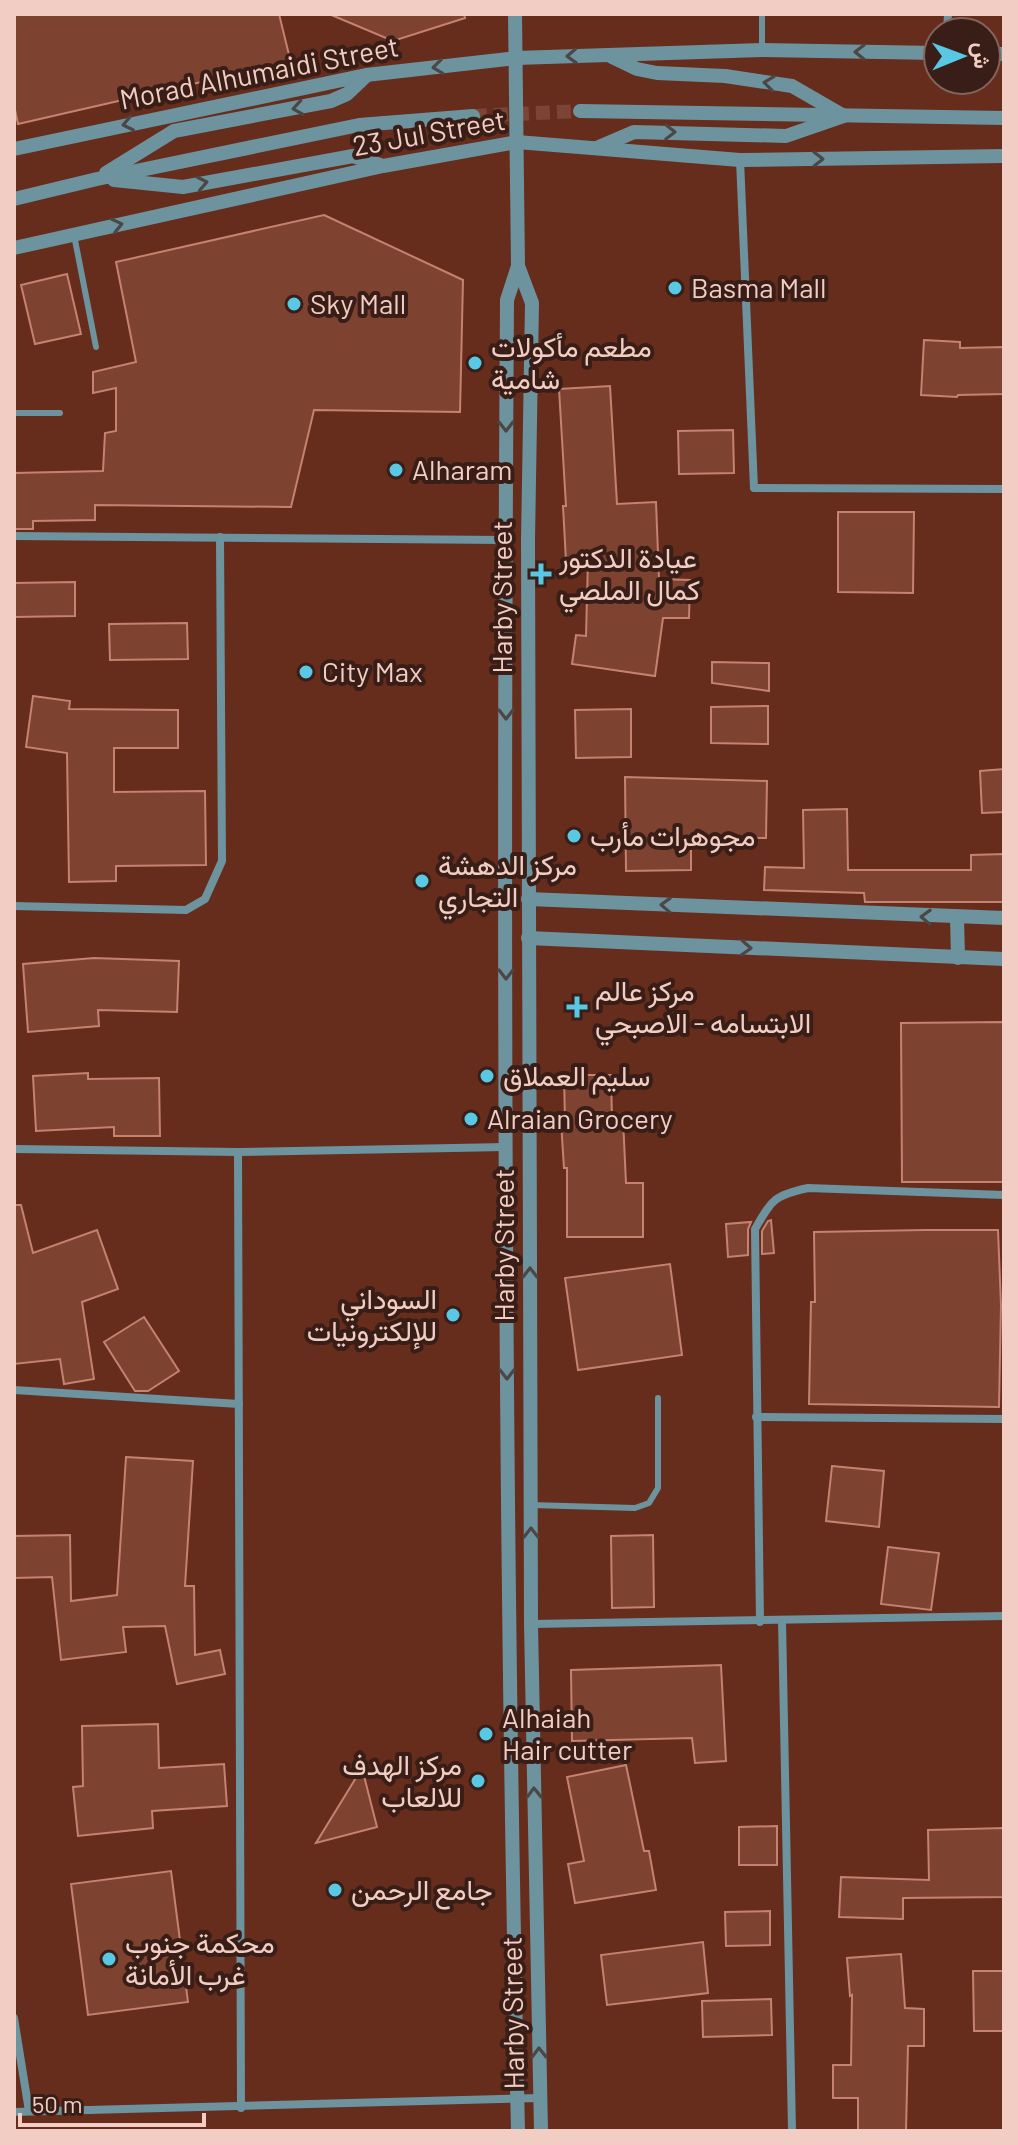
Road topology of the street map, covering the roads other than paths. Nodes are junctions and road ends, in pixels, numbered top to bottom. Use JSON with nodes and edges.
{"nodes":[{"id":1,"x":515,"y":14,"type":"edge"},
{"id":2,"x":762,"y":14,"type":"edge"},
{"id":3,"x":762,"y":50,"type":"junction"},
{"id":4,"x":922,"y":53,"type":"edge"},
{"id":5,"x":607,"y":54,"type":"junction"},
{"id":6,"x":516,"y":58,"type":"junction"},
{"id":7,"x":366,"y":75,"type":"junction"},
{"id":8,"x":580,"y":111,"type":"tunnel mouth"},
{"id":9,"x":473,"y":116,"type":"tunnel mouth"},
{"id":10,"x":844,"y":116,"type":"junction"},
{"id":11,"x":1004,"y":118,"type":"edge"},
{"id":12,"x":517,"y":142,"type":"junction"},
{"id":13,"x":14,"y":149,"type":"edge"},
{"id":14,"x":595,"y":149,"type":"junction"},
{"id":15,"x":1004,"y":156,"type":"edge"},
{"id":16,"x":740,"y":160,"type":"junction"},
{"id":17,"x":383,"y":166,"type":"junction"},
{"id":18,"x":97,"y":179,"type":"junction"},
{"id":19,"x":14,"y":199,"type":"edge"},
{"id":20,"x":74,"y":235,"type":"junction"},
{"id":21,"x":14,"y":248,"type":"edge"},
{"id":22,"x":518,"y":266,"type":"junction"},
{"id":23,"x":96,"y":347,"type":"dead end"},
{"id":24,"x":14,"y":413,"type":"edge"},
{"id":25,"x":60,"y":413,"type":"dead end"},
{"id":26,"x":1004,"y":489,"type":"edge"},
{"id":27,"x":14,"y":536,"type":"edge"},
{"id":28,"x":220,"y":537,"type":"junction"},
{"id":29,"x":506,"y":540,"type":"junction"},
{"id":30,"x":528,"y":899,"type":"junction"},
{"id":31,"x":14,"y":906,"type":"edge"},
{"id":32,"x":957,"y":918,"type":"junction"},
{"id":33,"x":1004,"y":918,"type":"edge"},
{"id":34,"x":528,"y":938,"type":"junction"},
{"id":35,"x":958,"y":958,"type":"junction"},
{"id":36,"x":1004,"y":959,"type":"edge"},
{"id":37,"x":506,"y":1147,"type":"junction"},
{"id":38,"x":14,"y":1149,"type":"edge"},
{"id":39,"x":238,"y":1152,"type":"junction"},
{"id":40,"x":1004,"y":1195,"type":"edge"},
{"id":41,"x":14,"y":1390,"type":"edge"},
{"id":42,"x":658,"y":1398,"type":"dead end"},
{"id":43,"x":239,"y":1404,"type":"junction"},
{"id":44,"x":756,"y":1417,"type":"junction"},
{"id":45,"x":1004,"y":1419,"type":"edge"},
{"id":46,"x":531,"y":1505,"type":"junction"},
{"id":47,"x":1004,"y":1616,"type":"edge"},
{"id":48,"x":782,"y":1620,"type":"junction"},
{"id":49,"x":760,"y":1622,"type":"junction"},
{"id":50,"x":531,"y":1624,"type":"junction"},
{"id":51,"x":14,"y":2018,"type":"edge"},
{"id":52,"x":540,"y":2098,"type":"junction"},
{"id":53,"x":518,"y":2099,"type":"junction"},
{"id":54,"x":241,"y":2108,"type":"junction"},
{"id":55,"x":29,"y":2111,"type":"junction"},
{"id":56,"x":14,"y":2112,"type":"edge"},
{"id":57,"x":518,"y":2131,"type":"edge"},
{"id":58,"x":541,"y":2131,"type":"edge"},
{"id":59,"x":792,"y":2131,"type":"edge"}],
"edges":[{"from":1,"to":6,"type":"street","name":"Harby Street"},
{"from":2,"to":3,"type":"lane"},
{"from":4,"to":3,"type":"street","one_way":true},
{"from":3,"to":5,"type":"street"},
{"from":5,"to":6,"type":"street","one_way":true},
{"from":10,"to":5,"type":"street","one_way":true},
{"from":6,"to":7,"type":"street","name":"Morad Alhumaidi Street","one_way":true},
{"from":6,"to":12,"type":"street","name":"Harby Street"},
{"from":7,"to":13,"type":"street","name":"Morad Alhumaidi Street","one_way":true},
{"from":7,"to":18,"type":"street","one_way":true},
{"from":8,"to":10,"type":"street"},
{"from":9,"to":18,"type":"street"},
{"from":10,"to":11,"type":"street"},
{"from":14,"to":10,"type":"street","one_way":true},
{"from":12,"to":14,"type":"street","name":"23 Jul Street"},
{"from":12,"to":17,"type":"street","name":"23 Jul Street"},
{"from":12,"to":22,"type":"street","name":"Harby Street"},
{"from":14,"to":16,"type":"street","name":"23 Jul Street"},
{"from":16,"to":15,"type":"street","name":"23 Jul Street","one_way":true},
{"from":16,"to":26,"type":"street"},
{"from":18,"to":17,"type":"street","one_way":true},
{"from":20,"to":17,"type":"street","name":"23 Jul Street","one_way":true},
{"from":18,"to":19,"type":"street"},
{"from":20,"to":21,"type":"street","name":"23 Jul Street"},
{"from":20,"to":23,"type":"lane"},
{"from":22,"to":29,"type":"street","name":"Harby Street","one_way":true},
{"from":22,"to":30,"type":"street","name":"Harby Street"},
{"from":24,"to":25,"type":"lane"},
{"from":27,"to":28,"type":"street"},
{"from":28,"to":29,"type":"street"},
{"from":28,"to":31,"type":"street"},
{"from":29,"to":37,"type":"street","name":"Harby Street","one_way":true},
{"from":32,"to":30,"type":"street","one_way":true},
{"from":30,"to":34,"type":"street","name":"Harby Street"},
{"from":32,"to":33,"type":"street"},
{"from":32,"to":35,"type":"street"},
{"from":34,"to":35,"type":"street","one_way":true},
{"from":46,"to":34,"type":"street","name":"Harby Street","one_way":true},
{"from":35,"to":36,"type":"street"},
{"from":37,"to":39,"type":"street"},
{"from":37,"to":53,"type":"street","name":"Harby Street","one_way":true},
{"from":38,"to":39,"type":"street"},
{"from":39,"to":43,"type":"street"},
{"from":40,"to":44,"type":"street"},
{"from":41,"to":43,"type":"street"},
{"from":42,"to":46,"type":"lane"},
{"from":43,"to":54,"type":"street"},
{"from":44,"to":45,"type":"street"},
{"from":44,"to":49,"type":"street"},
{"from":50,"to":46,"type":"street","name":"Harby Street","one_way":true},
{"from":47,"to":48,"type":"street"},
{"from":48,"to":49,"type":"street"},
{"from":48,"to":59,"type":"street"},
{"from":49,"to":50,"type":"street"},
{"from":52,"to":50,"type":"street","name":"Harby Street","one_way":true},
{"from":51,"to":55,"type":"street"},
{"from":52,"to":53,"type":"street"},
{"from":52,"to":58,"type":"street","name":"Harby Street"},
{"from":53,"to":54,"type":"street"},
{"from":53,"to":57,"type":"street","name":"Harby Street"},
{"from":54,"to":55,"type":"street"},
{"from":55,"to":56,"type":"street"}]}
